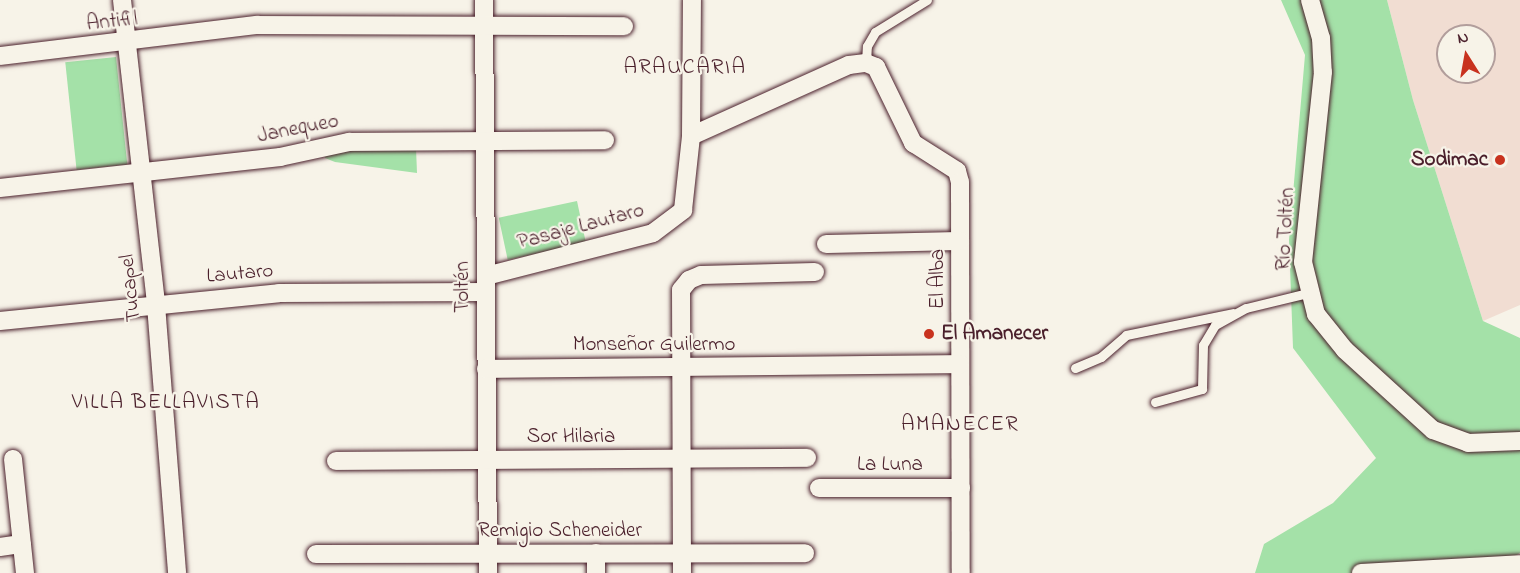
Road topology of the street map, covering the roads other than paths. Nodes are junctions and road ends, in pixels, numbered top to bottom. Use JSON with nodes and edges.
{"nodes":[{"id":1,"x":122,"y":0,"type":"edge"},
{"id":2,"x":483,"y":0,"type":"edge"},
{"id":3,"x":692,"y":0,"type":"edge"},
{"id":4,"x":927,"y":0,"type":"edge"},
{"id":5,"x":1310,"y":0,"type":"edge"},
{"id":6,"x":484,"y":24,"type":"junction"},
{"id":7,"x":624,"y":26,"type":"dead end"},
{"id":8,"x":127,"y":44,"type":"junction"},
{"id":9,"x":0,"y":56,"type":"edge"},
{"id":10,"x":866,"y":63,"type":"junction"},
{"id":11,"x":691,"y":136,"type":"junction"},
{"id":12,"x":485,"y":140,"type":"junction"},
{"id":13,"x":605,"y":140,"type":"dead end"},
{"id":14,"x":142,"y":173,"type":"junction"},
{"id":15,"x":0,"y":188,"type":"edge"},
{"id":16,"x":960,"y":241,"type":"junction"},
{"id":17,"x":826,"y":244,"type":"dead end"},
{"id":18,"x":814,"y":272,"type":"dead end"},
{"id":19,"x":486,"y":284,"type":"junction"},
{"id":20,"x":1308,"y":293,"type":"junction"},
{"id":21,"x":156,"y":305,"type":"junction"},
{"id":22,"x":1237,"y":312,"type":"junction"},
{"id":23,"x":0,"y":321,"type":"edge"},
{"id":24,"x":960,"y":364,"type":"junction"},
{"id":25,"x":680,"y":368,"type":"junction"},
{"id":26,"x":1075,"y":368,"type":"dead end"},
{"id":27,"x":486,"y":369,"type":"junction"},
{"id":28,"x":1155,"y":402,"type":"dead end"},
{"id":29,"x":1520,"y":441,"type":"edge"},
{"id":30,"x":807,"y":458,"type":"dead end"},
{"id":31,"x":13,"y":459,"type":"dead end"},
{"id":32,"x":681,"y":459,"type":"junction"},
{"id":33,"x":487,"y":460,"type":"junction"},
{"id":34,"x":336,"y":461,"type":"dead end"},
{"id":35,"x":819,"y":488,"type":"dead end"},
{"id":36,"x":961,"y":488,"type":"junction"},
{"id":37,"x":22,"y":544,"type":"junction"},
{"id":38,"x":0,"y":547,"type":"edge"},
{"id":39,"x":488,"y":553,"type":"junction"},
{"id":40,"x":596,"y":553,"type":"junction"},
{"id":41,"x":682,"y":553,"type":"junction"},
{"id":42,"x":805,"y":553,"type":"dead end"},
{"id":43,"x":316,"y":554,"type":"dead end"},
{"id":44,"x":1520,"y":564,"type":"edge"},
{"id":45,"x":25,"y":573,"type":"edge"},
{"id":46,"x":177,"y":573,"type":"edge"},
{"id":47,"x":488,"y":573,"type":"edge"},
{"id":48,"x":596,"y":573,"type":"edge"},
{"id":49,"x":682,"y":573,"type":"edge"},
{"id":50,"x":961,"y":573,"type":"edge"},
{"id":51,"x":1361,"y":573,"type":"edge"}],
"edges":[{"from":1,"to":8,"type":"street","name":"Tucapel"},
{"from":2,"to":6,"type":"street","name":"Toltén"},
{"from":3,"to":11,"type":"street"},
{"from":4,"to":10,"type":"lane"},
{"from":5,"to":20,"type":"street","name":"Río Toltén"},
{"from":6,"to":7,"type":"street","name":"Antifil"},
{"from":6,"to":8,"type":"street","name":"Antifil"},
{"from":6,"to":12,"type":"street","name":"Toltén"},
{"from":8,"to":9,"type":"street","name":"Antifil"},
{"from":8,"to":14,"type":"street","name":"Tucapel"},
{"from":10,"to":11,"type":"street"},
{"from":10,"to":16,"type":"street","name":"El Alba"},
{"from":11,"to":19,"type":"street","name":"Pasaje Lautaro"},
{"from":12,"to":13,"type":"street","name":"Janequeo"},
{"from":12,"to":14,"type":"street","name":"Janequeo"},
{"from":12,"to":19,"type":"street","name":"Toltén"},
{"from":14,"to":15,"type":"street","name":"Janequeo"},
{"from":14,"to":21,"type":"street","name":"Tucapel"},
{"from":16,"to":17,"type":"street"},
{"from":16,"to":24,"type":"street","name":"El Alba"},
{"from":18,"to":25,"type":"street"},
{"from":19,"to":21,"type":"street","name":"Lautaro"},
{"from":19,"to":27,"type":"street","name":"Toltén"},
{"from":20,"to":22,"type":"lane"},
{"from":20,"to":29,"type":"street","name":"Río Toltén"},
{"from":21,"to":23,"type":"street","name":"Lautaro"},
{"from":21,"to":46,"type":"street","name":"Tucapel"},
{"from":22,"to":26,"type":"lane"},
{"from":22,"to":28,"type":"lane"},
{"from":24,"to":25,"type":"street","name":"Monseñor Guilermo"},
{"from":24,"to":36,"type":"street","name":"El Alba"},
{"from":25,"to":27,"type":"street","name":"Monseñor Guilermo"},
{"from":25,"to":32,"type":"street"},
{"from":27,"to":33,"type":"street","name":"Toltén"},
{"from":30,"to":32,"type":"street","name":"Sor Hilaria"},
{"from":31,"to":37,"type":"street"},
{"from":32,"to":33,"type":"street","name":"Sor Hilaria"},
{"from":32,"to":41,"type":"street"},
{"from":33,"to":34,"type":"street","name":"Sor Hilaria"},
{"from":33,"to":39,"type":"street","name":"Toltén"},
{"from":35,"to":36,"type":"street","name":"La Luna"},
{"from":36,"to":50,"type":"street","name":"El Alba"},
{"from":37,"to":38,"type":"street"},
{"from":37,"to":45,"type":"street"},
{"from":39,"to":40,"type":"street","name":"Remigio Scheneider"},
{"from":39,"to":43,"type":"street","name":"Remigio Scheneider"},
{"from":39,"to":47,"type":"street","name":"Toltén"},
{"from":40,"to":41,"type":"street","name":"Remigio Scheneider"},
{"from":40,"to":48,"type":"street"},
{"from":41,"to":42,"type":"street","name":"Remigio Scheneider"},
{"from":41,"to":49,"type":"street"},
{"from":44,"to":51,"type":"street"}]}
